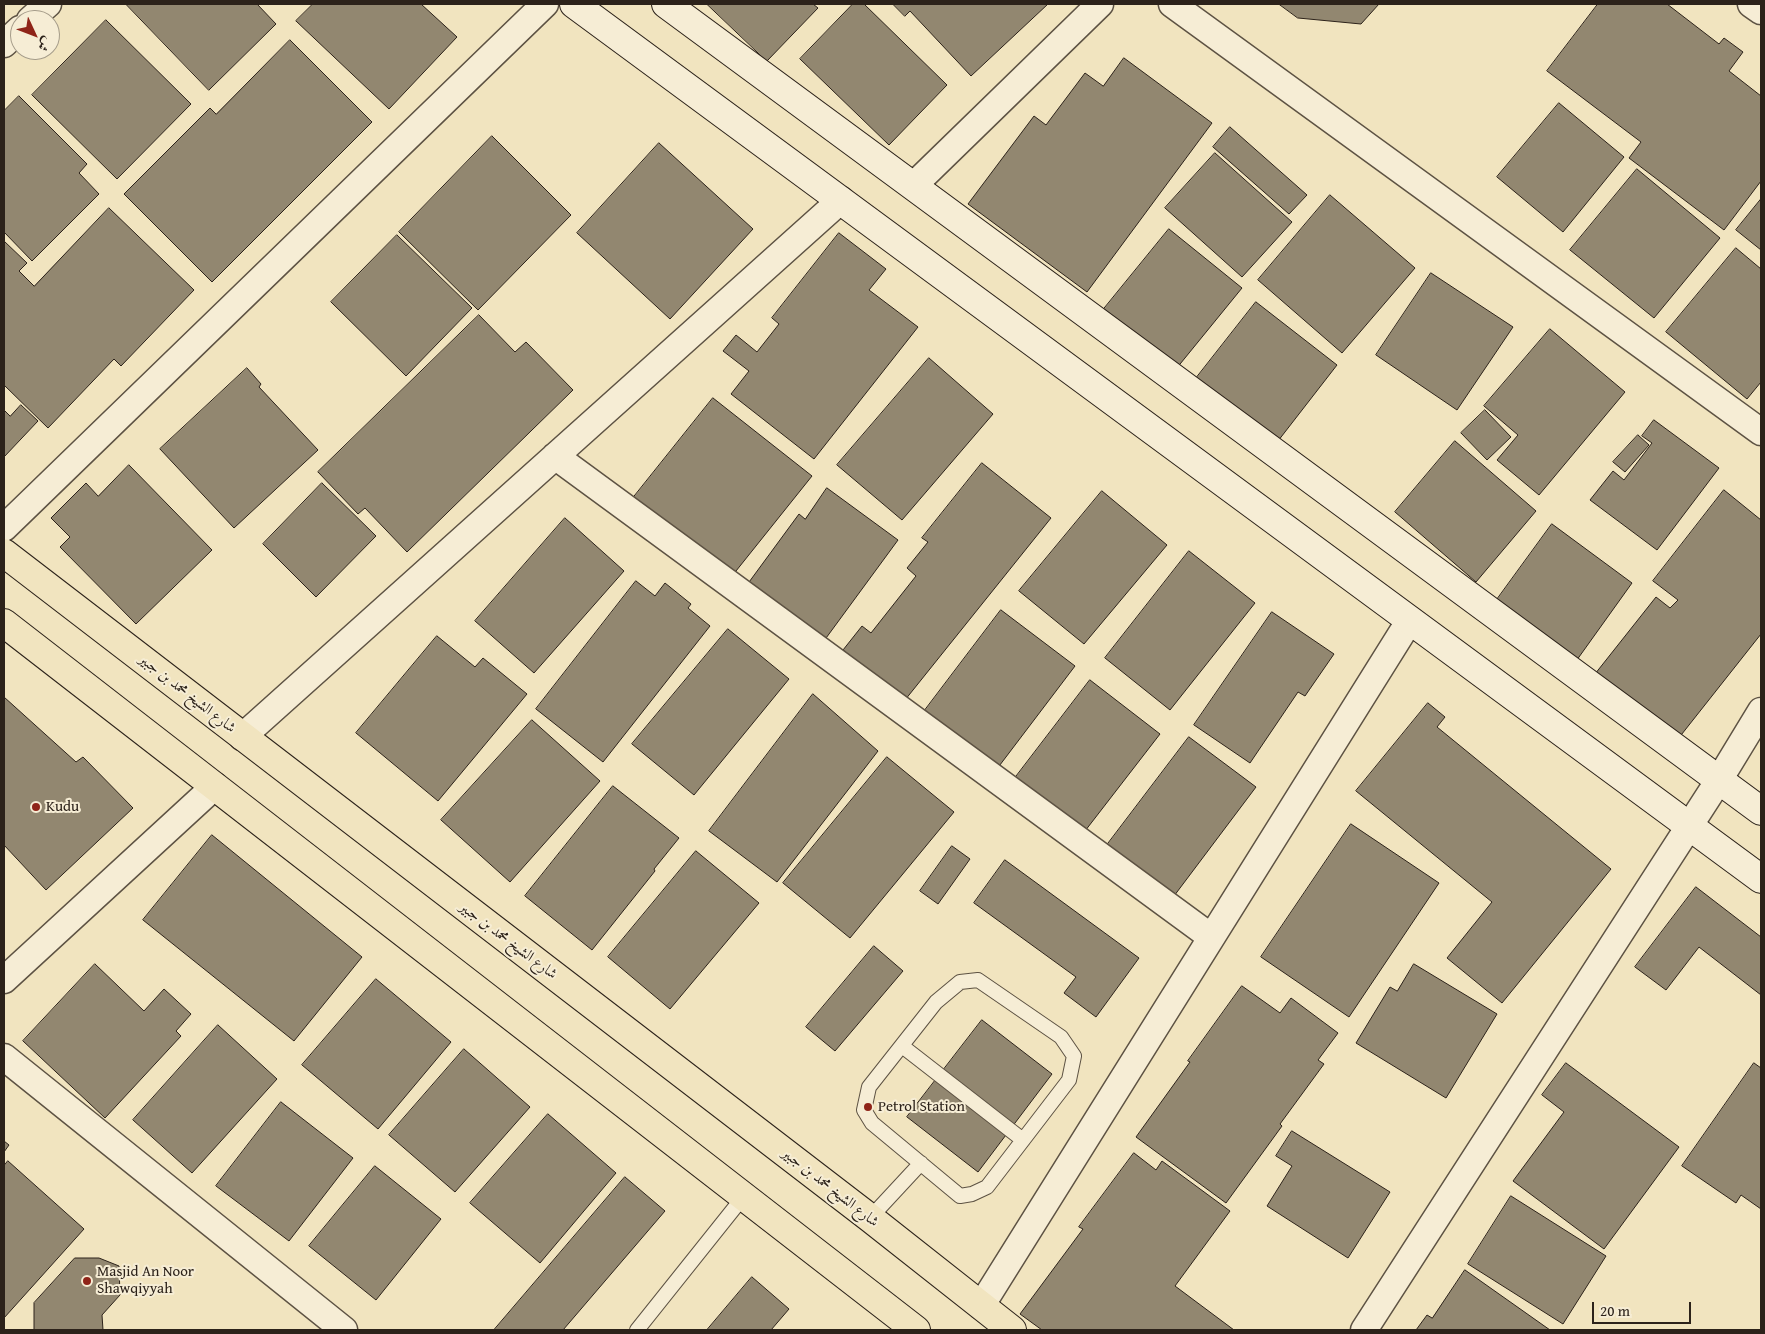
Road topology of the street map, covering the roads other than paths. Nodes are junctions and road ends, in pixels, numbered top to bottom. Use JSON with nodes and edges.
{"nodes":[{"id":1,"x":545,"y":4,"type":"edge"},
{"id":2,"x":574,"y":4,"type":"edge"},
{"id":3,"x":666,"y":4,"type":"edge"},
{"id":4,"x":1100,"y":4,"type":"edge"},
{"id":5,"x":1172,"y":4,"type":"edge"},
{"id":6,"x":1752,"y":4,"type":"edge"},
{"id":7,"x":1761,"y":11,"type":"edge"},
{"id":8,"x":913,"y":186,"type":"junction"},
{"id":9,"x":841,"y":200,"type":"junction"},
{"id":10,"x":1761,"y":432,"type":"edge"},
{"id":11,"x":555,"y":456,"type":"junction"},
{"id":12,"x":4,"y":528,"type":"edge"},
{"id":13,"x":4,"y":553,"type":"edge"},
{"id":14,"x":1410,"y":620,"type":"junction"},
{"id":15,"x":4,"y":622,"type":"edge"},
{"id":16,"x":1761,"y":711,"type":"edge"},
{"id":17,"x":242,"y":737,"type":"junction"},
{"id":18,"x":1719,"y":780,"type":"junction"},
{"id":19,"x":215,"y":786,"type":"junction"},
{"id":20,"x":1761,"y":811,"type":"edge"},
{"id":21,"x":1689,"y":826,"type":"junction"},
{"id":22,"x":1761,"y":880,"type":"edge"},
{"id":23,"x":1212,"y":937,"type":"junction"},
{"id":24,"x":4,"y":980,"type":"edge"},
{"id":25,"x":902,"y":1046,"type":"junction"},
{"id":26,"x":4,"y":1057,"type":"edge"},
{"id":27,"x":1023,"y":1140,"type":"junction"},
{"id":28,"x":921,"y":1163,"type":"junction"},
{"id":29,"x":744,"y":1196,"type":"junction"},
{"id":30,"x":870,"y":1218,"type":"junction"},
{"id":31,"x":981,"y":1306,"type":"junction"},
{"id":32,"x":327,"y":1325,"type":"edge"},
{"id":33,"x":637,"y":1330,"type":"edge"},
{"id":34,"x":916,"y":1330,"type":"edge"},
{"id":35,"x":1012,"y":1330,"type":"edge"},
{"id":36,"x":1364,"y":1330,"type":"edge"}],
"edges":[{"from":1,"to":12,"type":"street"},
{"from":2,"to":9,"type":"street"},
{"from":3,"to":8,"type":"street"},
{"from":4,"to":8,"type":"street"},
{"from":5,"to":10,"type":"street"},
{"from":6,"to":7,"type":"street"},
{"from":8,"to":18,"type":"street"},
{"from":9,"to":11,"type":"street"},
{"from":9,"to":14,"type":"street"},
{"from":11,"to":17,"type":"street"},
{"from":11,"to":23,"type":"street"},
{"from":13,"to":17,"type":"main road","name":"شارع الشيخ محمد بن جبير"},
{"from":14,"to":21,"type":"street"},
{"from":14,"to":23,"type":"street"},
{"from":15,"to":19,"type":"main road"},
{"from":16,"to":18,"type":"street"},
{"from":17,"to":30,"type":"main road","name":"شارع الشيخ محمد بن جبير"},
{"from":18,"to":20,"type":"street"},
{"from":18,"to":21,"type":"street"},
{"from":19,"to":24,"type":"street"},
{"from":19,"to":29,"type":"main road"},
{"from":21,"to":22,"type":"street"},
{"from":21,"to":36,"type":"street"},
{"from":23,"to":31,"type":"street"},
{"from":25,"to":27,"type":"lane"},
{"from":25,"to":27,"type":"lane"},
{"from":25,"to":28,"type":"lane"},
{"from":26,"to":32,"type":"street"},
{"from":27,"to":28,"type":"lane"},
{"from":28,"to":30,"type":"lane"},
{"from":29,"to":33,"type":"lane"},
{"from":29,"to":34,"type":"main road"},
{"from":30,"to":31,"type":"main road","name":"شارع الشيخ محمد بن جبير"},
{"from":31,"to":35,"type":"main road","name":"شارع الشيخ محمد بن جبير"}]}
